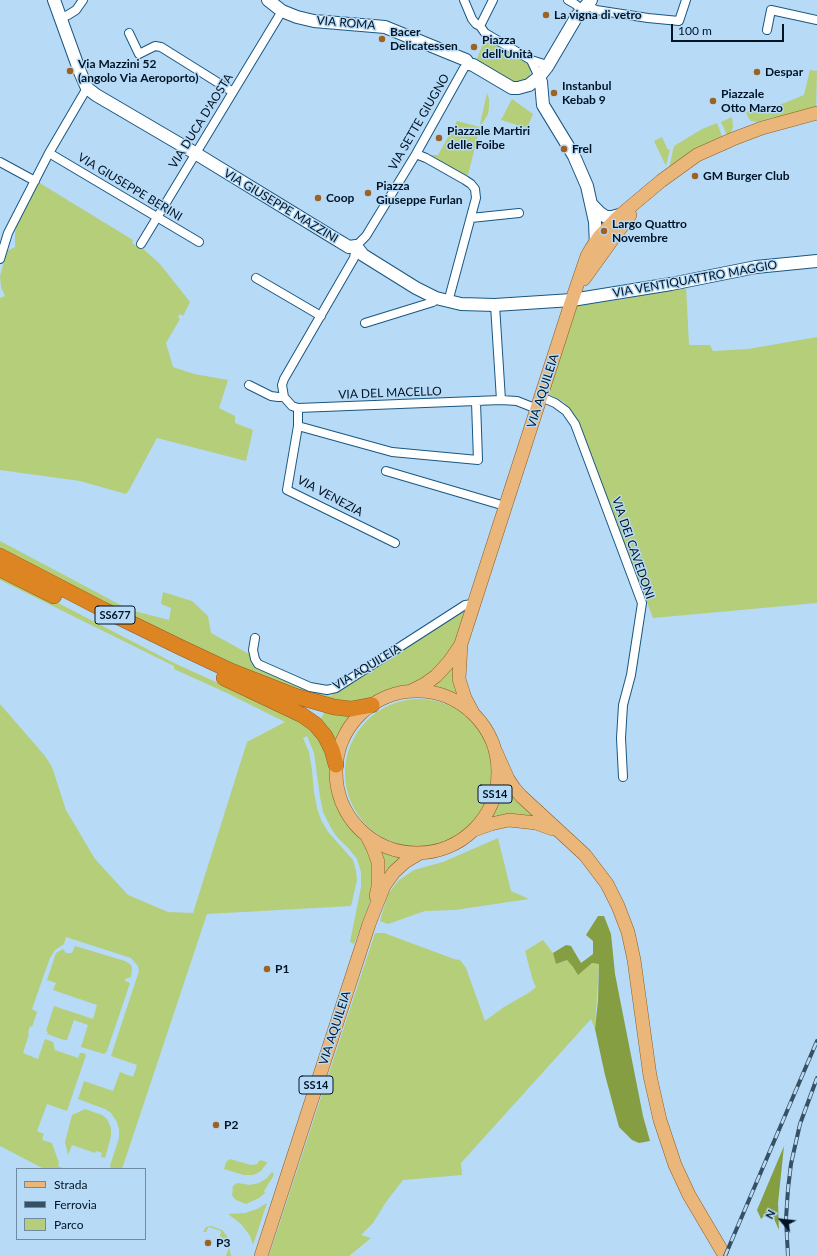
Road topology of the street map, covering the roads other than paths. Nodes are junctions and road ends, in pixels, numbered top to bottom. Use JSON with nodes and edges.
{"nodes":[{"id":1,"x":54,"y":0,"type":"edge"},
{"id":2,"x":83,"y":0,"type":"edge"},
{"id":3,"x":268,"y":0,"type":"edge"},
{"id":4,"x":464,"y":0,"type":"edge"},
{"id":5,"x":493,"y":0,"type":"edge"},
{"id":6,"x":686,"y":0,"type":"edge"},
{"id":7,"x":581,"y":3,"type":"edge"},
{"id":8,"x":282,"y":11,"type":"junction"},
{"id":9,"x":61,"y":18,"type":"junction"},
{"id":10,"x":817,"y":20,"type":"edge"},
{"id":11,"x":480,"y":26,"type":"junction"},
{"id":12,"x":767,"y":30,"type":"dead end"},
{"id":13,"x":129,"y":33,"type":"dead end"},
{"id":14,"x":531,"y":60,"type":"junction"},
{"id":15,"x":469,"y":64,"type":"junction"},
{"id":16,"x":548,"y":67,"type":"junction"},
{"id":17,"x":539,"y":77,"type":"junction"},
{"id":18,"x":87,"y":88,"type":"junction"},
{"id":19,"x":233,"y":92,"type":"junction"},
{"id":20,"x":817,"y":113,"type":"edge"},
{"id":21,"x":49,"y":153,"type":"junction"},
{"id":22,"x":195,"y":153,"type":"junction"},
{"id":23,"x":416,"y":154,"type":"junction"},
{"id":24,"x":0,"y":162,"type":"edge"},
{"id":25,"x":663,"y":180,"type":"junction"},
{"id":26,"x":35,"y":181,"type":"junction"},
{"id":27,"x":591,"y":204,"type":"junction"},
{"id":28,"x":519,"y":213,"type":"dead end"},
{"id":29,"x":623,"y":214,"type":"junction"},
{"id":30,"x":157,"y":216,"type":"junction"},
{"id":31,"x":471,"y":218,"type":"junction"},
{"id":32,"x":199,"y":242,"type":"dead end"},
{"id":33,"x":596,"y":242,"type":"junction"},
{"id":34,"x":141,"y":244,"type":"dead end"},
{"id":35,"x":356,"y":246,"type":"junction"},
{"id":36,"x":0,"y":260,"type":"edge"},
{"id":37,"x":817,"y":261,"type":"edge"},
{"id":38,"x":256,"y":278,"type":"dead end"},
{"id":39,"x":584,"y":280,"type":"junction"},
{"id":40,"x":436,"y":298,"type":"junction"},
{"id":41,"x":572,"y":300,"type":"junction"},
{"id":42,"x":448,"y":302,"type":"junction"},
{"id":43,"x":495,"y":305,"type":"junction"},
{"id":44,"x":321,"y":316,"type":"junction"},
{"id":45,"x":365,"y":323,"type":"dead end"},
{"id":46,"x":249,"y":385,"type":"dead end"},
{"id":47,"x":284,"y":396,"type":"junction"},
{"id":48,"x":541,"y":397,"type":"junction"},
{"id":49,"x":501,"y":400,"type":"junction"},
{"id":50,"x":476,"y":402,"type":"junction"},
{"id":51,"x":298,"y":408,"type":"junction"},
{"id":52,"x":537,"y":409,"type":"junction"},
{"id":53,"x":298,"y":426,"type":"junction"},
{"id":54,"x":386,"y":471,"type":"dead end"},
{"id":55,"x":506,"y":506,"type":"junction"},
{"id":56,"x":395,"y":543,"type":"dead end"},
{"id":57,"x":0,"y":556,"type":"edge"},
{"id":58,"x":0,"y":569,"type":"edge"},
{"id":59,"x":473,"y":604,"type":"junction"},
{"id":60,"x":255,"y":638,"type":"dead end"},
{"id":61,"x":461,"y":644,"type":"junction"},
{"id":62,"x":411,"y":691,"type":"junction"},
{"id":63,"x":372,"y":705,"type":"junction"},
{"id":64,"x":473,"y":713,"type":"junction"},
{"id":65,"x":496,"y":752,"type":"junction"},
{"id":66,"x":336,"y":765,"type":"junction"},
{"id":67,"x":623,"y":777,"type":"dead end"},
{"id":68,"x":474,"y":830,"type":"junction"},
{"id":69,"x":366,"y":834,"type":"junction"},
{"id":70,"x":564,"y":835,"type":"junction"},
{"id":71,"x":420,"y":853,"type":"junction"},
{"id":72,"x":372,"y":915,"type":"junction"},
{"id":73,"x":722,"y":1250,"type":"dead end"},
{"id":74,"x":261,"y":1256,"type":"edge"}],
"edges":[{"from":1,"to":9,"type":"street"},
{"from":2,"to":9,"type":"street"},
{"from":3,"to":8,"type":"street","name":"VIA ROMA"},
{"from":4,"to":11,"type":"street"},
{"from":5,"to":11,"type":"street"},
{"from":6,"to":7,"type":"street"},
{"from":7,"to":16,"type":"street"},
{"from":8,"to":15,"type":"street","name":"VIA ROMA"},
{"from":8,"to":19,"type":"street","name":"VIA DUCA D'AOSTA"},
{"from":9,"to":18,"type":"street"},
{"from":10,"to":12,"type":"street"},
{"from":11,"to":14,"type":"street"},
{"from":13,"to":19,"type":"street"},
{"from":14,"to":16,"type":"street"},
{"from":14,"to":17,"type":"street"},
{"from":15,"to":17,"type":"street"},
{"from":15,"to":23,"type":"street","name":"VIA SETTE GIUGNO"},
{"from":16,"to":17,"type":"street"},
{"from":17,"to":27,"type":"street"},
{"from":18,"to":21,"type":"street"},
{"from":18,"to":22,"type":"street","name":"VIA GIUSEPPE MAZZINI"},
{"from":19,"to":22,"type":"street","name":"VIA DUCA D'AOSTA"},
{"from":20,"to":25,"type":"main road"},
{"from":21,"to":26,"type":"street"},
{"from":21,"to":30,"type":"street","name":"VIA GIUSEPPE BERINI"},
{"from":22,"to":30,"type":"street","name":"VIA DUCA D'AOSTA"},
{"from":22,"to":35,"type":"street","name":"VIA GIUSEPPE MAZZINI"},
{"from":23,"to":31,"type":"street"},
{"from":23,"to":35,"type":"street","name":"VIA SETTE GIUGNO"},
{"from":24,"to":26,"type":"street"},
{"from":25,"to":29,"type":"main road"},
{"from":25,"to":39,"type":"main road"},
{"from":26,"to":36,"type":"street"},
{"from":27,"to":29,"type":"street"},
{"from":27,"to":33,"type":"street"},
{"from":28,"to":31,"type":"street"},
{"from":29,"to":33,"type":"main road"},
{"from":30,"to":32,"type":"street","name":"VIA GIUSEPPE BERINI"},
{"from":30,"to":34,"type":"street","name":"VIA DUCA D'AOSTA"},
{"from":31,"to":42,"type":"street"},
{"from":33,"to":39,"type":"street"},
{"from":33,"to":41,"type":"main road"},
{"from":35,"to":40,"type":"street","name":"VIA GIUSEPPE MAZZINI"},
{"from":35,"to":44,"type":"street","name":"VIA SETTE GIUGNO"},
{"from":37,"to":41,"type":"street","name":"VIA VENTIQUATTRO MAGGIO"},
{"from":38,"to":44,"type":"street"},
{"from":39,"to":41,"type":"main road"},
{"from":40,"to":42,"type":"street","name":"VIA GIUSEPPE MAZZINI"},
{"from":40,"to":45,"type":"street"},
{"from":41,"to":43,"type":"street","name":"VIA GIUSEPPE MAZZINI"},
{"from":41,"to":48,"type":"main road","name":"VIA AQUILEIA"},
{"from":42,"to":43,"type":"street","name":"VIA GIUSEPPE MAZZINI"},
{"from":43,"to":49,"type":"street"},
{"from":44,"to":47,"type":"street","name":"VIA SETTE GIUGNO"},
{"from":46,"to":47,"type":"street"},
{"from":47,"to":51,"type":"street"},
{"from":48,"to":52,"type":"main road","name":"VIA AQUILEIA"},
{"from":48,"to":67,"type":"street","name":"VIA DEI CAVEDONI"},
{"from":49,"to":50,"type":"street","name":"VIA DEL MACELLO"},
{"from":49,"to":52,"type":"street","name":"VIA DEL MACELLO"},
{"from":50,"to":51,"type":"street","name":"VIA DEL MACELLO"},
{"from":50,"to":53,"type":"street"},
{"from":51,"to":53,"type":"street","name":"VIA VENEZIA"},
{"from":52,"to":55,"type":"main road","name":"VIA AQUILEIA"},
{"from":53,"to":56,"type":"street","name":"VIA VENEZIA"},
{"from":54,"to":55,"type":"street"},
{"from":55,"to":59,"type":"main road","name":"VIA AQUILEIA"},
{"from":57,"to":63,"type":"highway","number":"SS677"},
{"from":58,"to":66,"type":"highway","number":"SS677"},
{"from":59,"to":60,"type":"street","name":"VIA AQUILEIA"},
{"from":59,"to":61,"type":"main road","name":"VIA AQUILEIA","number":"SS14"},
{"from":61,"to":62,"type":"main road","name":"VIA AQUILEIA","number":"SS14"},
{"from":61,"to":64,"type":"main road","name":"VIA AQUILEIA","number":"SS14"},
{"from":62,"to":63,"type":"main road","number":"SS14"},
{"from":62,"to":64,"type":"main road","number":"SS14"},
{"from":63,"to":66,"type":"main road","number":"SS14"},
{"from":64,"to":65,"type":"main road","number":"SS14"},
{"from":65,"to":68,"type":"main road","number":"SS14"},
{"from":65,"to":70,"type":"main road"},
{"from":66,"to":69,"type":"main road","number":"SS14"},
{"from":68,"to":70,"type":"main road"},
{"from":68,"to":71,"type":"main road","number":"SS14"},
{"from":69,"to":71,"type":"main road","number":"SS14"},
{"from":69,"to":72,"type":"main road","name":"VIA AQUILEIA","number":"SS14"},
{"from":70,"to":73,"type":"main road"},
{"from":71,"to":72,"type":"main road","name":"VIA AQUILEIA","number":"SS14"},
{"from":72,"to":74,"type":"main road","name":"VIA AQUILEIA","number":"SS14"}]}
